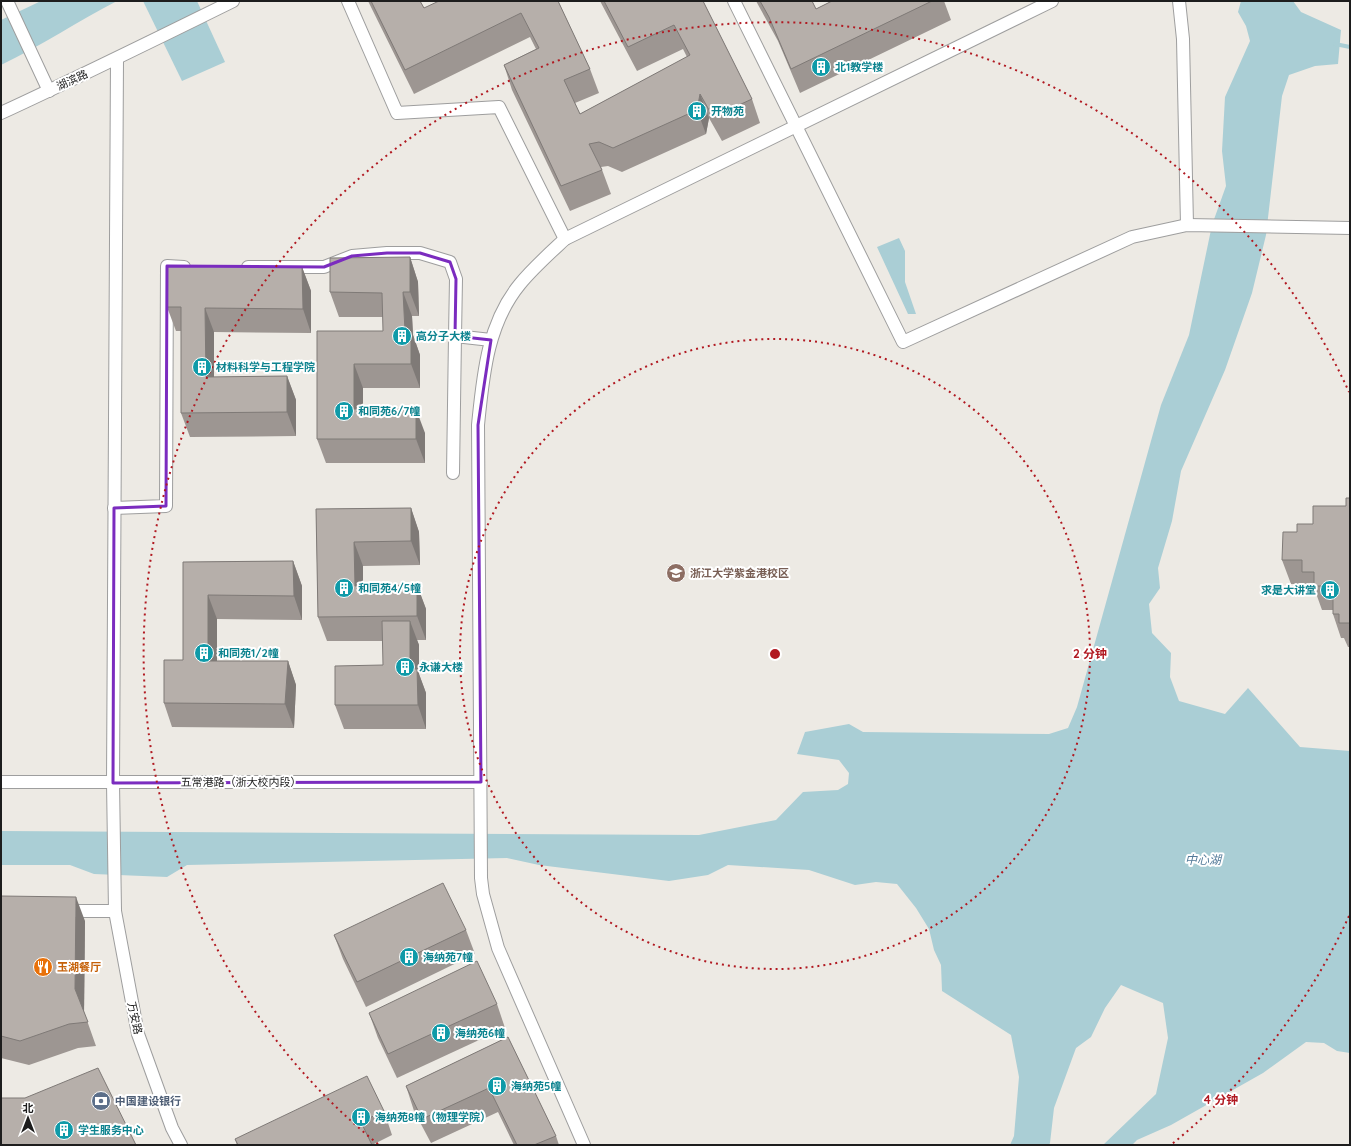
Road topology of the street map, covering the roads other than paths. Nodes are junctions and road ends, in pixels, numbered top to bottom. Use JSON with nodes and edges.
{"nodes":[{"id":1,"x":7,"y":1,"type":"edge"},
{"id":2,"x":233,"y":1,"type":"edge"},
{"id":3,"x":348,"y":1,"type":"edge"},
{"id":4,"x":734,"y":1,"type":"edge"},
{"id":5,"x":1052,"y":1,"type":"edge"},
{"id":6,"x":1179,"y":1,"type":"edge"},
{"id":7,"x":117,"y":59,"type":"junction"},
{"id":8,"x":49,"y":91,"type":"junction"},
{"id":9,"x":1,"y":113,"type":"edge"},
{"id":10,"x":795,"y":126,"type":"junction"},
{"id":11,"x":1191,"y":226,"type":"junction"},
{"id":12,"x":1350,"y":228,"type":"edge"},
{"id":13,"x":565,"y":239,"type":"junction"},
{"id":14,"x":199,"y":267,"type":"edge"},
{"id":15,"x":235,"y":267,"type":"edge"},
{"id":16,"x":455,"y":336,"type":"junction"},
{"id":17,"x":491,"y":340,"type":"junction"},
{"id":18,"x":453,"y":473,"type":"dead end"},
{"id":19,"x":114,"y":508,"type":"junction"},
{"id":20,"x":1,"y":782,"type":"edge"},
{"id":21,"x":481,"y":782,"type":"junction"},
{"id":22,"x":113,"y":783,"type":"junction"},
{"id":23,"x":54,"y":911,"type":"edge"},
{"id":24,"x":115,"y":911,"type":"junction"},
{"id":25,"x":181,"y":1145,"type":"edge"},
{"id":26,"x":584,"y":1145,"type":"edge"}],
"edges":[{"from":1,"to":8,"type":"street"},
{"from":2,"to":7,"type":"street","name":"湖滨路"},
{"from":3,"to":13,"type":"street"},
{"from":4,"to":10,"type":"street"},
{"from":5,"to":10,"type":"street"},
{"from":6,"to":11,"type":"street"},
{"from":7,"to":8,"type":"street","name":"湖滨路"},
{"from":7,"to":19,"type":"street","name":"万安路"},
{"from":8,"to":9,"type":"street","name":"湖滨路"},
{"from":10,"to":11,"type":"street"},
{"from":10,"to":13,"type":"street"},
{"from":11,"to":12,"type":"street"},
{"from":13,"to":17,"type":"street"},
{"from":14,"to":19,"type":"street"},
{"from":15,"to":16,"type":"street"},
{"from":16,"to":17,"type":"street"},
{"from":16,"to":18,"type":"street"},
{"from":17,"to":21,"type":"street"},
{"from":19,"to":22,"type":"street","name":"万安路"},
{"from":20,"to":22,"type":"street","name":"五常港路（浙大校内段）"},
{"from":21,"to":22,"type":"street","name":"五常港路（浙大校内段）"},
{"from":21,"to":26,"type":"street"},
{"from":22,"to":24,"type":"street","name":"万安路"},
{"from":23,"to":24,"type":"street"},
{"from":24,"to":25,"type":"street","name":"万安路"}]}
